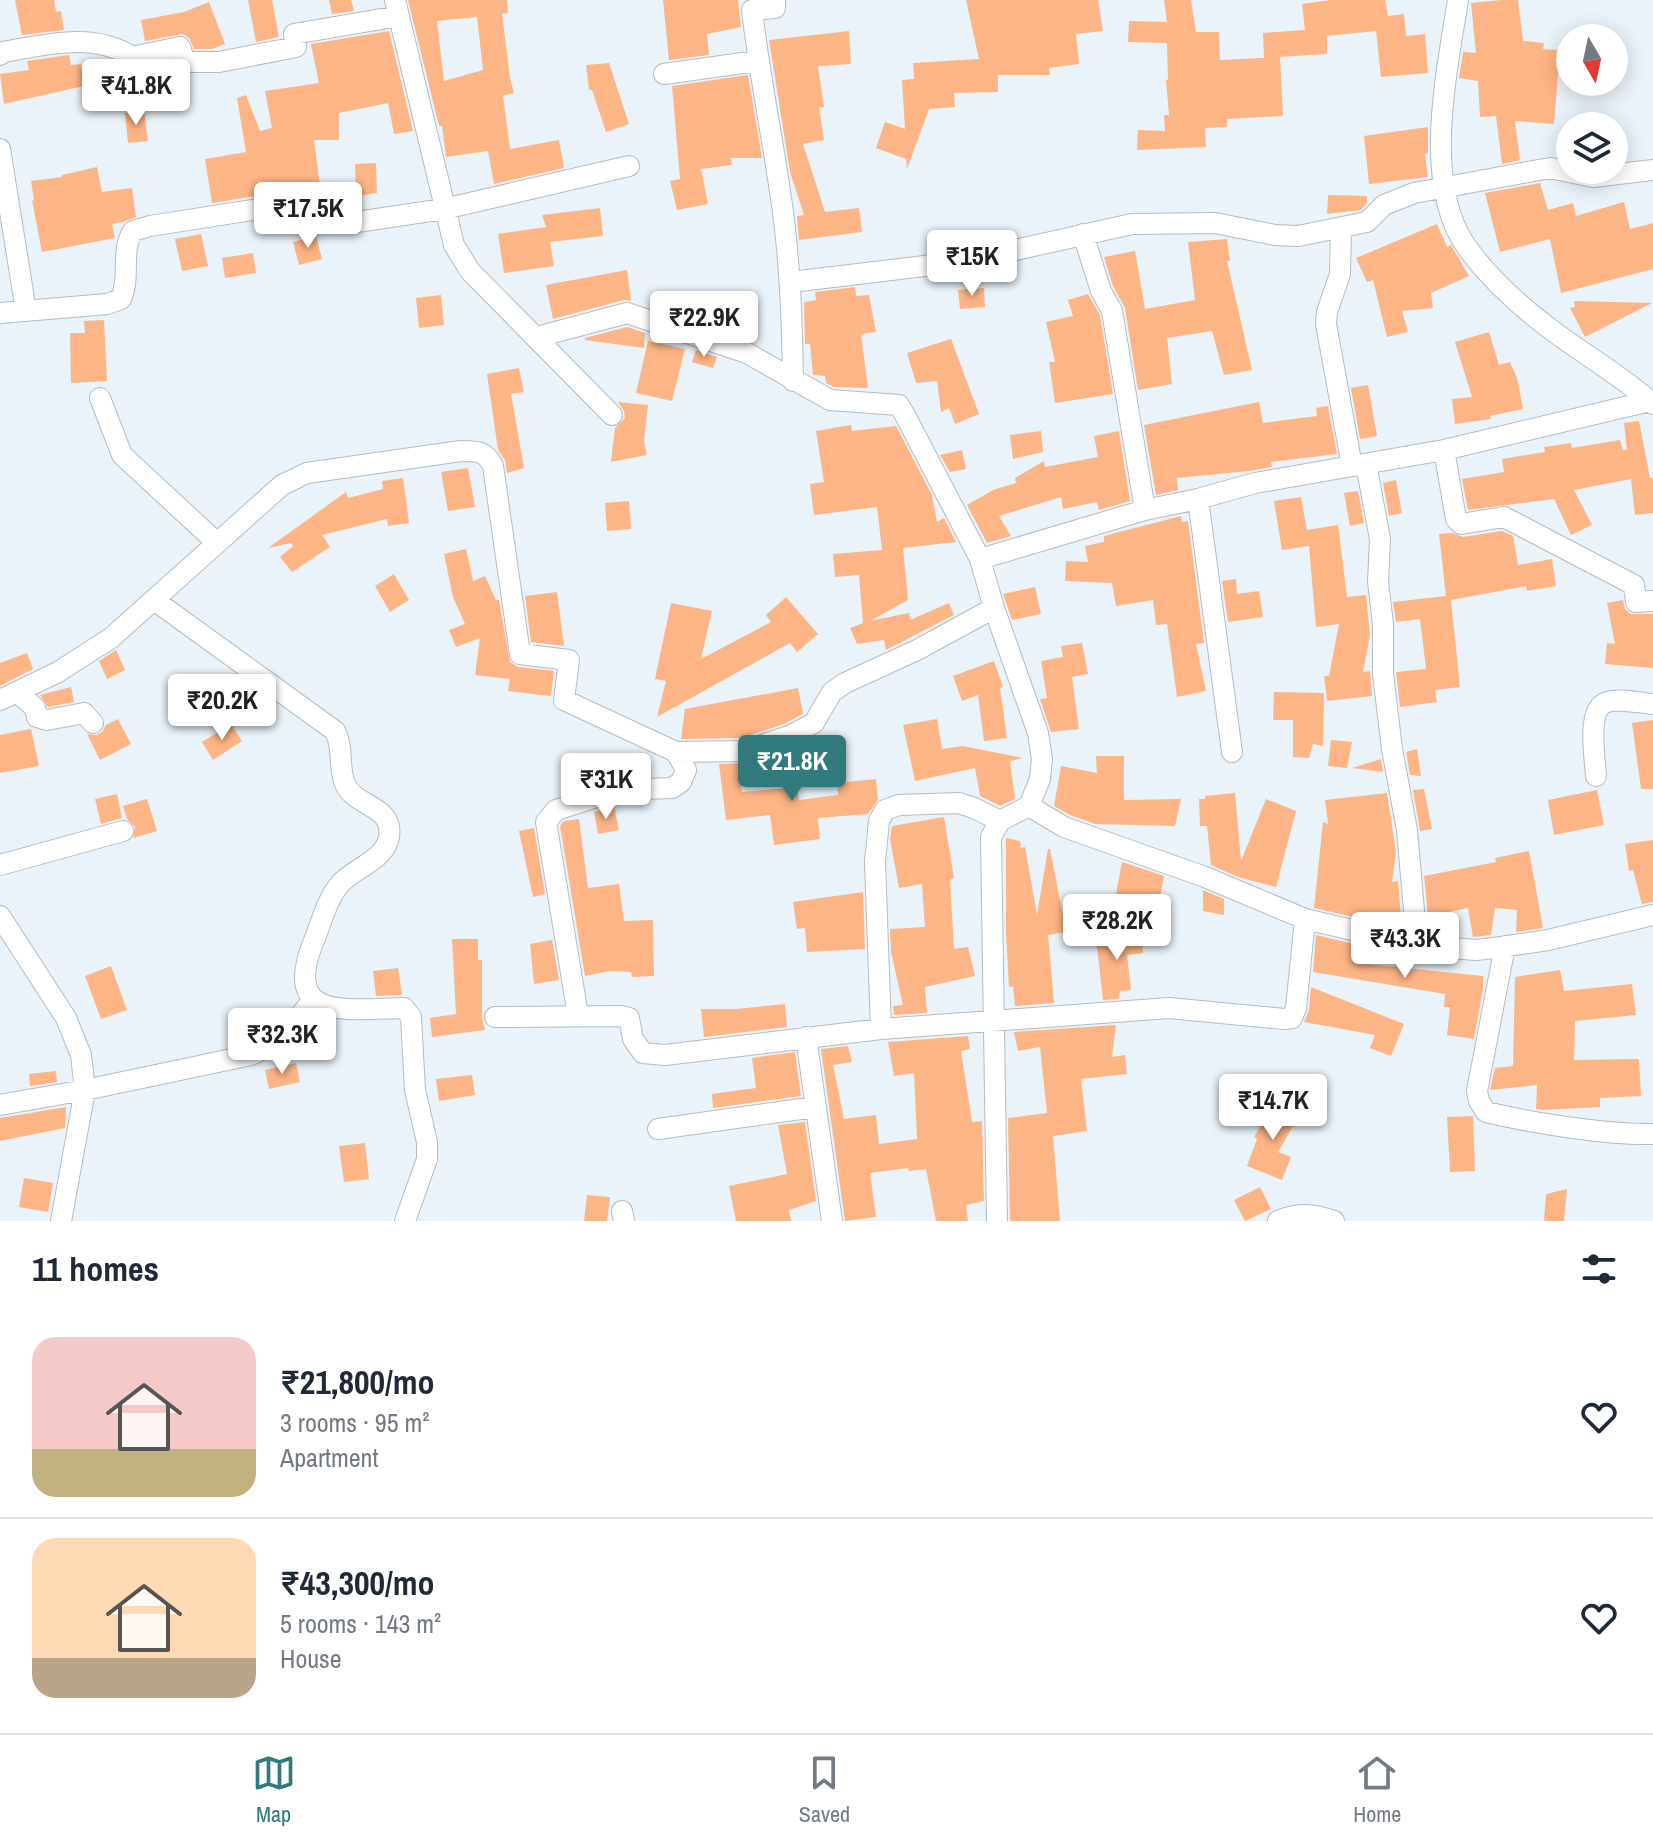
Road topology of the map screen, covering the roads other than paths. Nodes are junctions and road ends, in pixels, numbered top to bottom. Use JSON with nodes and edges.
{"nodes":[{"id":1,"x":775,"y":0,"type":"edge"},
{"id":2,"x":1458,"y":0,"type":"edge"},
{"id":3,"x":397,"y":8,"type":"edge"},
{"id":4,"x":0,"y":55,"type":"edge"},
{"id":5,"x":757,"y":61,"type":"junction"},
{"id":6,"x":664,"y":74,"type":"dead end"},
{"id":7,"x":0,"y":149,"type":"edge"},
{"id":8,"x":629,"y":166,"type":"dead end"},
{"id":9,"x":1653,"y":170,"type":"edge"},
{"id":10,"x":1445,"y":189,"type":"junction"},
{"id":11,"x":444,"y":209,"type":"junction"},
{"id":12,"x":1341,"y":227,"type":"junction"},
{"id":13,"x":1083,"y":234,"type":"junction"},
{"id":14,"x":791,"y":282,"type":"junction"},
{"id":15,"x":26,"y":311,"type":"junction"},
{"id":16,"x":0,"y":313,"type":"edge"},
{"id":17,"x":537,"y":337,"type":"junction"},
{"id":18,"x":793,"y":381,"type":"junction"},
{"id":19,"x":100,"y":398,"type":"dead end"},
{"id":20,"x":1652,"y":403,"type":"edge"},
{"id":21,"x":612,"y":415,"type":"dead end"},
{"id":22,"x":1444,"y":450,"type":"junction"},
{"id":23,"x":1359,"y":465,"type":"junction"},
{"id":24,"x":1198,"y":499,"type":"junction"},
{"id":25,"x":1145,"y":510,"type":"junction"},
{"id":26,"x":217,"y":543,"type":"junction"},
{"id":27,"x":980,"y":559,"type":"junction"},
{"id":28,"x":154,"y":600,"type":"junction"},
{"id":29,"x":1653,"y":601,"type":"edge"},
{"id":30,"x":994,"y":608,"type":"junction"},
{"id":31,"x":8,"y":696,"type":"edge"},
{"id":32,"x":1653,"y":704,"type":"edge"},
{"id":33,"x":93,"y":723,"type":"dead end"},
{"id":34,"x":676,"y":752,"type":"junction"},
{"id":35,"x":1232,"y":752,"type":"dead end"},
{"id":36,"x":1596,"y":776,"type":"dead end"},
{"id":37,"x":1029,"y":806,"type":"junction"},
{"id":38,"x":1000,"y":821,"type":"junction"},
{"id":39,"x":123,"y":831,"type":"dead end"},
{"id":40,"x":0,"y":865,"type":"edge"},
{"id":41,"x":1653,"y":915,"type":"edge"},
{"id":42,"x":0,"y":916,"type":"edge"},
{"id":43,"x":1305,"y":919,"type":"junction"},
{"id":44,"x":1417,"y":945,"type":"junction"},
{"id":45,"x":1505,"y":946,"type":"junction"},
{"id":46,"x":312,"y":1001,"type":"junction"},
{"id":47,"x":578,"y":1015,"type":"junction"},
{"id":48,"x":495,"y":1017,"type":"dead end"},
{"id":49,"x":992,"y":1021,"type":"junction"},
{"id":50,"x":881,"y":1029,"type":"junction"},
{"id":51,"x":806,"y":1037,"type":"junction"},
{"id":52,"x":85,"y":1090,"type":"junction"},
{"id":53,"x":0,"y":1105,"type":"edge"},
{"id":54,"x":815,"y":1107,"type":"junction"},
{"id":55,"x":658,"y":1129,"type":"dead end"},
{"id":56,"x":1653,"y":1134,"type":"edge"},
{"id":57,"x":61,"y":1221,"type":"edge"},
{"id":58,"x":405,"y":1221,"type":"edge"},
{"id":59,"x":832,"y":1221,"type":"edge"},
{"id":60,"x":997,"y":1221,"type":"edge"},
{"id":61,"x":1278,"y":1221,"type":"edge"},
{"id":62,"x":1334,"y":1221,"type":"edge"}],
"edges":[{"from":1,"to":5,"type":"street"},
{"from":2,"to":10,"type":"street"},
{"from":3,"to":4,"type":"street"},
{"from":3,"to":11,"type":"street"},
{"from":5,"to":6,"type":"street"},
{"from":5,"to":14,"type":"street"},
{"from":7,"to":15,"type":"street"},
{"from":8,"to":11,"type":"street"},
{"from":9,"to":10,"type":"street"},
{"from":10,"to":12,"type":"street"},
{"from":10,"to":20,"type":"street"},
{"from":11,"to":15,"type":"street"},
{"from":11,"to":17,"type":"street"},
{"from":12,"to":13,"type":"street"},
{"from":12,"to":23,"type":"street"},
{"from":13,"to":14,"type":"street"},
{"from":13,"to":25,"type":"street"},
{"from":14,"to":18,"type":"street"},
{"from":15,"to":16,"type":"street"},
{"from":17,"to":18,"type":"street"},
{"from":17,"to":21,"type":"street"},
{"from":18,"to":27,"type":"street"},
{"from":19,"to":26,"type":"street"},
{"from":20,"to":22,"type":"street"},
{"from":22,"to":23,"type":"street"},
{"from":22,"to":29,"type":"street"},
{"from":23,"to":24,"type":"street"},
{"from":23,"to":44,"type":"street"},
{"from":24,"to":25,"type":"street"},
{"from":24,"to":35,"type":"street"},
{"from":25,"to":27,"type":"street"},
{"from":26,"to":28,"type":"street"},
{"from":26,"to":34,"type":"street"},
{"from":27,"to":30,"type":"street"},
{"from":28,"to":31,"type":"street"},
{"from":28,"to":46,"type":"street"},
{"from":30,"to":34,"type":"street"},
{"from":30,"to":37,"type":"street"},
{"from":31,"to":33,"type":"street"},
{"from":32,"to":36,"type":"street"},
{"from":34,"to":47,"type":"street"},
{"from":37,"to":38,"type":"street"},
{"from":37,"to":43,"type":"street"},
{"from":38,"to":49,"type":"street"},
{"from":38,"to":50,"type":"street"},
{"from":39,"to":40,"type":"street"},
{"from":41,"to":45,"type":"street"},
{"from":42,"to":52,"type":"street"},
{"from":43,"to":44,"type":"street"},
{"from":43,"to":49,"type":"street"},
{"from":44,"to":45,"type":"street"},
{"from":45,"to":56,"type":"street"},
{"from":46,"to":52,"type":"street"},
{"from":46,"to":58,"type":"street"},
{"from":47,"to":48,"type":"street"},
{"from":47,"to":51,"type":"street"},
{"from":49,"to":50,"type":"street"},
{"from":49,"to":60,"type":"street"},
{"from":50,"to":51,"type":"street"},
{"from":51,"to":54,"type":"street"},
{"from":52,"to":53,"type":"street"},
{"from":52,"to":57,"type":"street"},
{"from":54,"to":55,"type":"street"},
{"from":54,"to":59,"type":"street"},
{"from":61,"to":62,"type":"street"}]}
